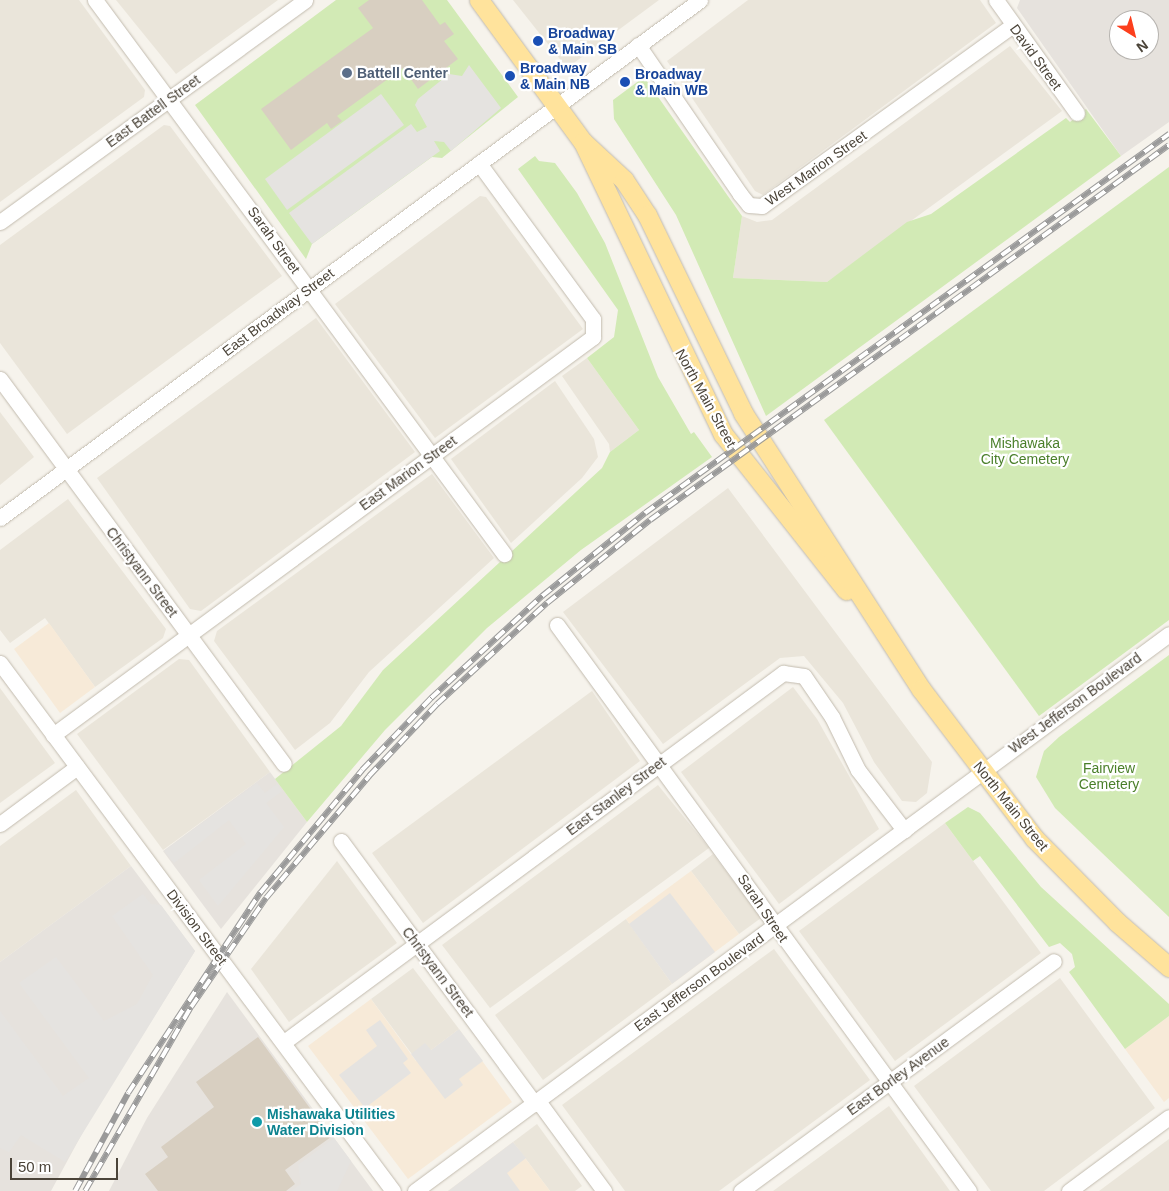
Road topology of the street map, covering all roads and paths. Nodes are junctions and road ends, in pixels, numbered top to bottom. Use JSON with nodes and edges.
{"nodes":[{"id":1,"x":95,"y":0,"type":"edge"},
{"id":2,"x":305,"y":0,"type":"edge"},
{"id":3,"x":479,"y":0,"type":"edge"},
{"id":4,"x":700,"y":0,"type":"edge"},
{"id":5,"x":996,"y":0,"type":"edge"},
{"id":6,"x":1013,"y":25,"type":"junction"},
{"id":7,"x":638,"y":45,"type":"junction"},
{"id":8,"x":170,"y":99,"type":"junction"},
{"id":9,"x":556,"y":106,"type":"junction"},
{"id":10,"x":1077,"y":113,"type":"dead end"},
{"id":11,"x":583,"y":142,"type":"junction"},
{"id":12,"x":479,"y":163,"type":"junction"},
{"id":13,"x":0,"y":222,"type":"edge"},
{"id":14,"x":310,"y":289,"type":"junction"},
{"id":15,"x":0,"y":379,"type":"edge"},
{"id":16,"x":432,"y":455,"type":"junction"},
{"id":17,"x":66,"y":469,"type":"junction"},
{"id":18,"x":0,"y":518,"type":"edge"},
{"id":19,"x":504,"y":554,"type":"dead end"},
{"id":20,"x":557,"y":625,"type":"dead end"},
{"id":21,"x":876,"y":625,"type":"junction"},
{"id":22,"x":1169,"y":634,"type":"edge"},
{"id":23,"x":189,"y":635,"type":"junction"},
{"id":24,"x":0,"y":663,"type":"edge"},
{"id":25,"x":53,"y":735,"type":"junction"},
{"id":26,"x":284,"y":764,"type":"dead end"},
{"id":27,"x":659,"y":764,"type":"junction"},
{"id":28,"x":77,"y":767,"type":"junction"},
{"id":29,"x":981,"y":772,"type":"junction"},
{"id":30,"x":0,"y":824,"type":"edge"},
{"id":31,"x":904,"y":830,"type":"junction"},
{"id":32,"x":341,"y":841,"type":"dead end"},
{"id":33,"x":776,"y":925,"type":"junction"},
{"id":34,"x":416,"y":944,"type":"junction"},
{"id":35,"x":1054,"y":961,"type":"dead end"},
{"id":36,"x":1169,"y":967,"type":"edge"},
{"id":37,"x":284,"y":1042,"type":"junction"},
{"id":38,"x":889,"y":1082,"type":"junction"},
{"id":39,"x":536,"y":1103,"type":"junction"},
{"id":40,"x":1169,"y":1117,"type":"edge"},
{"id":41,"x":393,"y":1191,"type":"edge"},
{"id":42,"x":415,"y":1191,"type":"edge"},
{"id":43,"x":604,"y":1191,"type":"edge"},
{"id":44,"x":741,"y":1191,"type":"edge"},
{"id":45,"x":969,"y":1191,"type":"edge"},
{"id":46,"x":1069,"y":1191,"type":"edge"}],
"edges":[{"from":1,"to":8,"type":"street","name":"Sarah Street"},
{"from":2,"to":8,"type":"street","name":"East Battell Street"},
{"from":3,"to":9,"type":"main road","name":"North Main Street"},
{"from":4,"to":7,"type":"street","name":"East Broadway Street"},
{"from":5,"to":6,"type":"street","name":"David Street"},
{"from":6,"to":7,"type":"street","name":"West Marion Street"},
{"from":6,"to":10,"type":"street","name":"David Street"},
{"from":7,"to":9,"type":"street","name":"East Broadway Street"},
{"from":8,"to":13,"type":"street","name":"East Battell Street"},
{"from":8,"to":14,"type":"street","name":"Sarah Street"},
{"from":9,"to":11,"type":"main road","name":"North Main Street"},
{"from":9,"to":12,"type":"street","name":"East Broadway Street"},
{"from":11,"to":21,"type":"main road","name":"North Main Street"},
{"from":11,"to":21,"type":"main road","name":"North Main Street"},
{"from":12,"to":14,"type":"street","name":"East Broadway Street"},
{"from":12,"to":16,"type":"street","name":"East Marion Street"},
{"from":14,"to":16,"type":"street","name":"Sarah Street"},
{"from":14,"to":17,"type":"street","name":"East Broadway Street"},
{"from":15,"to":17,"type":"street","name":"Christyann Street"},
{"from":16,"to":19,"type":"street","name":"Sarah Street"},
{"from":16,"to":23,"type":"street","name":"East Marion Street"},
{"from":17,"to":18,"type":"street","name":"East Broadway Street"},
{"from":17,"to":23,"type":"street","name":"Christyann Street"},
{"from":20,"to":27,"type":"street","name":"Sarah Street"},
{"from":21,"to":29,"type":"main road","name":"North Main Street"},
{"from":22,"to":29,"type":"street","name":"West Jefferson Boulevard"},
{"from":23,"to":25,"type":"street","name":"East Marion Street"},
{"from":23,"to":26,"type":"street","name":"Christyann Street"},
{"from":24,"to":25,"type":"street","name":"Division Street"},
{"from":25,"to":28,"type":"street","name":"Division Street"},
{"from":27,"to":31,"type":"street","name":"East Stanley Street"},
{"from":27,"to":33,"type":"street","name":"Sarah Street"},
{"from":27,"to":34,"type":"street","name":"East Stanley Street"},
{"from":28,"to":30,"type":"street"},
{"from":28,"to":37,"type":"street","name":"Division Street"},
{"from":29,"to":31,"type":"street","name":"East Jefferson Boulevard"},
{"from":29,"to":36,"type":"main road","name":"North Main Street"},
{"from":31,"to":33,"type":"street","name":"East Jefferson Boulevard"},
{"from":32,"to":34,"type":"street","name":"Christyann Street"},
{"from":33,"to":38,"type":"street","name":"Sarah Street"},
{"from":33,"to":39,"type":"street","name":"East Jefferson Boulevard"},
{"from":34,"to":37,"type":"street","name":"East Stanley Street"},
{"from":34,"to":39,"type":"street","name":"Christyann Street"},
{"from":35,"to":38,"type":"street","name":"East Borley Avenue"},
{"from":37,"to":41,"type":"street","name":"Division Street"},
{"from":38,"to":44,"type":"street","name":"East Borley Avenue"},
{"from":38,"to":45,"type":"street","name":"Sarah Street"},
{"from":39,"to":42,"type":"street","name":"East Jefferson Boulevard"},
{"from":39,"to":43,"type":"street","name":"Christyann Street"},
{"from":40,"to":46,"type":"street"}]}
